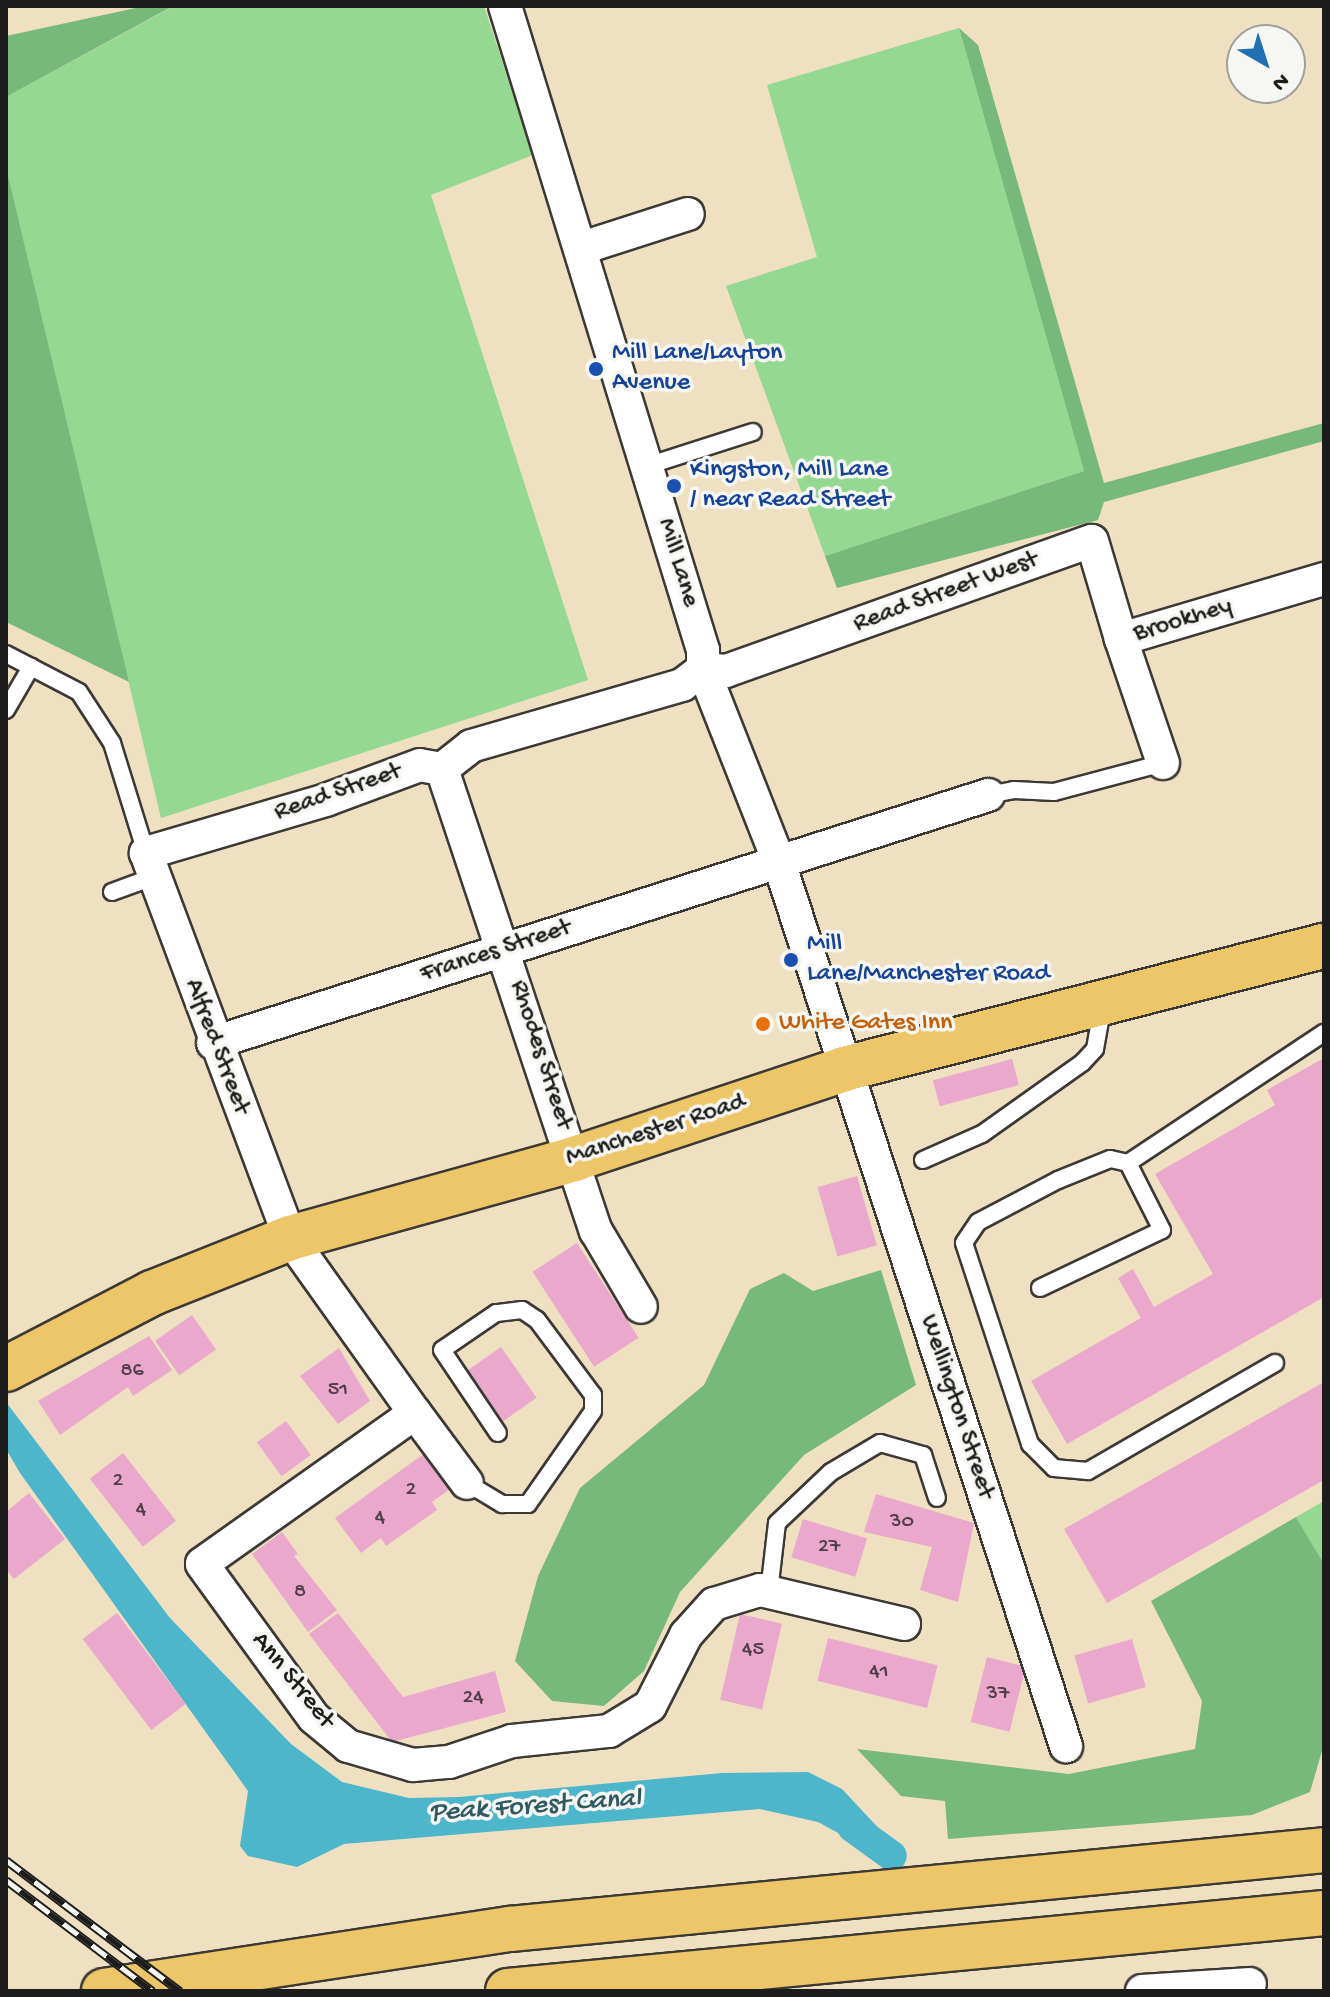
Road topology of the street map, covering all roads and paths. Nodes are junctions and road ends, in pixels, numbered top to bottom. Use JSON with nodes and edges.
{"nodes":[{"id":1,"x":505,"y":6,"type":"edge"},
{"id":2,"x":688,"y":214,"type":"dead end"},
{"id":3,"x":582,"y":248,"type":"junction"},
{"id":4,"x":753,"y":432,"type":"dead end"},
{"id":5,"x":647,"y":466,"type":"junction"},
{"id":6,"x":1324,"y":579,"type":"edge"},
{"id":7,"x":1121,"y":639,"type":"junction"},
{"id":8,"x":6,"y":654,"type":"edge"},
{"id":9,"x":31,"y":667,"type":"junction"},
{"id":10,"x":703,"y":669,"type":"junction"},
{"id":11,"x":6,"y":710,"type":"edge"},
{"id":12,"x":1163,"y":763,"type":"joint"},
{"id":13,"x":442,"y":769,"type":"junction"},
{"id":14,"x":988,"y":795,"type":"joint"},
{"id":15,"x":778,"y":859,"type":"junction"},
{"id":16,"x":150,"y":865,"type":"junction"},
{"id":17,"x":112,"y":892,"type":"dead end"},
{"id":18,"x":1324,"y":946,"type":"edge"},
{"id":19,"x":506,"y":949,"type":"junction"},
{"id":20,"x":1103,"y":1003,"type":"junction"},
{"id":21,"x":1324,"y":1033,"type":"edge"},
{"id":22,"x":213,"y":1043,"type":"junction"},
{"id":23,"x":844,"y":1069,"type":"junction"},
{"id":24,"x":574,"y":1159,"type":"junction"},
{"id":25,"x":923,"y":1160,"type":"dead end"},
{"id":26,"x":1128,"y":1163,"type":"junction"},
{"id":27,"x":290,"y":1238,"type":"junction"},
{"id":28,"x":1040,"y":1288,"type":"dead end"},
{"id":29,"x":641,"y":1307,"type":"dead end"},
{"id":30,"x":1275,"y":1363,"type":"dead end"},
{"id":31,"x":12,"y":1365,"type":"edge"},
{"id":32,"x":415,"y":1413,"type":"junction"},
{"id":33,"x":498,"y":1433,"type":"dead end"},
{"id":34,"x":467,"y":1483,"type":"joint"},
{"id":35,"x":937,"y":1498,"type":"dead end"},
{"id":36,"x":769,"y":1592,"type":"junction"},
{"id":37,"x":904,"y":1624,"type":"dead end"},
{"id":38,"x":1066,"y":1746,"type":"dead end"},
{"id":39,"x":1324,"y":1850,"type":"edge"},
{"id":40,"x":1324,"y":1913,"type":"edge"},
{"id":41,"x":208,"y":1973,"type":"junction"},
{"id":42,"x":1250,"y":1984,"type":"dead end"},
{"id":43,"x":104,"y":1991,"type":"edge"},
{"id":44,"x":144,"y":1991,"type":"edge"},
{"id":45,"x":508,"y":1991,"type":"edge"},
{"id":46,"x":1142,"y":1991,"type":"edge"}],
"edges":[{"from":1,"to":3,"type":"street","name":"Mill Lane"},
{"from":2,"to":3,"type":"street"},
{"from":3,"to":5,"type":"street","name":"Mill Lane"},
{"from":4,"to":5,"type":"lane"},
{"from":5,"to":10,"type":"street","name":"Mill Lane"},
{"from":6,"to":7,"type":"street","name":"Brookhey"},
{"from":7,"to":10,"type":"street","name":"Read Street West"},
{"from":7,"to":12,"type":"street","name":"Brookhey"},
{"from":8,"to":9,"type":"lane"},
{"from":9,"to":11,"type":"lane"},
{"from":9,"to":16,"type":"lane"},
{"from":10,"to":13,"type":"street"},
{"from":10,"to":15,"type":"street","name":"Mill Lane"},
{"from":12,"to":14,"type":"lane"},
{"from":13,"to":16,"type":"street","name":"Read Street"},
{"from":13,"to":19,"type":"street","name":"Rhodes Street"},
{"from":14,"to":15,"type":"street","name":"Frances Street"},
{"from":15,"to":19,"type":"street","name":"Frances Street"},
{"from":15,"to":23,"type":"street","name":"Mill Lane"},
{"from":16,"to":17,"type":"lane"},
{"from":16,"to":22,"type":"street","name":"Alfred Street"},
{"from":18,"to":20,"type":"main road","name":"Manchester Road"},
{"from":19,"to":22,"type":"street","name":"Frances Street"},
{"from":19,"to":24,"type":"street","name":"Rhodes Street"},
{"from":20,"to":23,"type":"main road","name":"Manchester Road"},
{"from":20,"to":25,"type":"lane"},
{"from":21,"to":26,"type":"lane"},
{"from":22,"to":27,"type":"street","name":"Alfred Street"},
{"from":23,"to":24,"type":"main road","name":"Manchester Road"},
{"from":23,"to":38,"type":"street","name":"Wellington Street"},
{"from":24,"to":27,"type":"main road","name":"Manchester Road"},
{"from":24,"to":29,"type":"street","name":"Rhodes Street"},
{"from":26,"to":28,"type":"lane"},
{"from":26,"to":30,"type":"lane"},
{"from":27,"to":31,"type":"main road","name":"Manchester Road"},
{"from":27,"to":32,"type":"street"},
{"from":32,"to":34,"type":"street"},
{"from":32,"to":36,"type":"street","name":"Ann Street"},
{"from":33,"to":34,"type":"lane"},
{"from":35,"to":36,"type":"lane"},
{"from":36,"to":37,"type":"street","name":"Ann Street"},
{"from":39,"to":41,"type":"main road"},
{"from":40,"to":45,"type":"main road"},
{"from":41,"to":43,"type":"main road"},
{"from":41,"to":44,"type":"main road"},
{"from":42,"to":46,"type":"street"}]}
